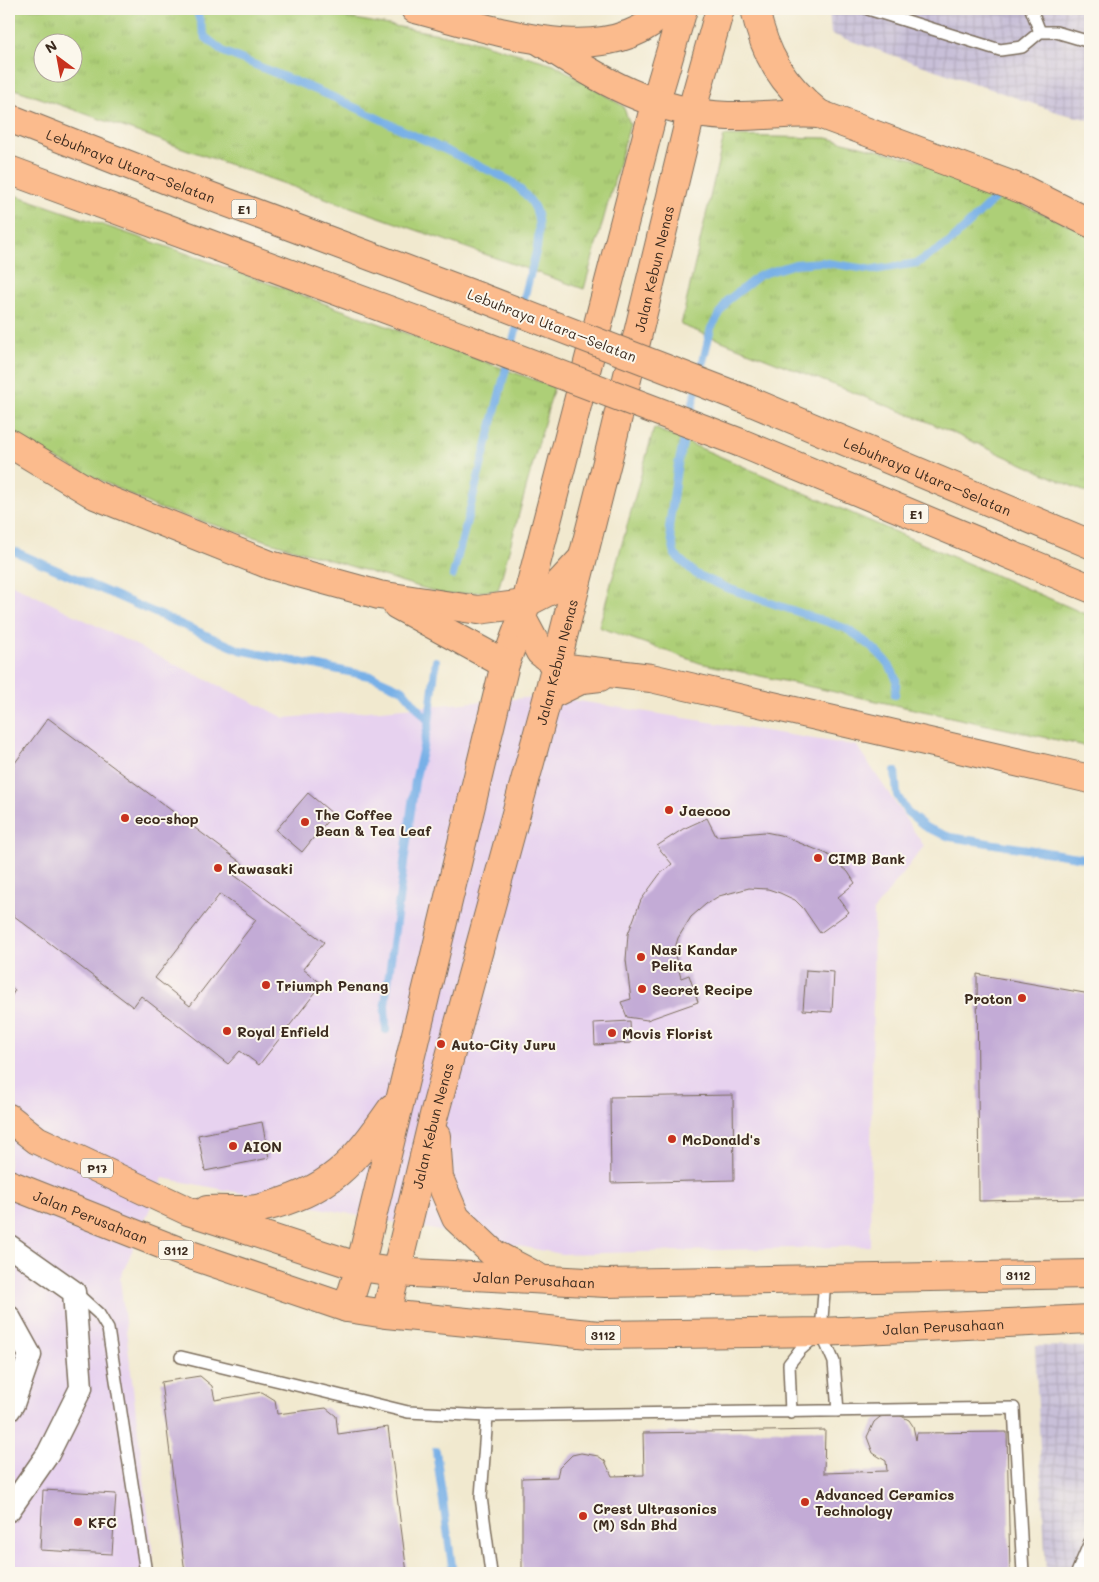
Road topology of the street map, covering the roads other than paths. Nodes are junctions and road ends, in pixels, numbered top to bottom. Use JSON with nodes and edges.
{"nodes":[{"id":1,"x":415,"y":9,"type":"edge"},
{"id":2,"x":666,"y":9,"type":"edge"},
{"id":3,"x":683,"y":9,"type":"edge"},
{"id":4,"x":720,"y":9,"type":"edge"},
{"id":5,"x":756,"y":9,"type":"edge"},
{"id":6,"x":868,"y":9,"type":"edge"},
{"id":7,"x":1031,"y":9,"type":"edge"},
{"id":8,"x":1040,"y":32,"type":"junction"},
{"id":9,"x":540,"y":41,"type":"junction"},
{"id":10,"x":1090,"y":42,"type":"edge"},
{"id":11,"x":655,"y":104,"type":"junction"},
{"id":12,"x":691,"y":113,"type":"junction"},
{"id":13,"x":819,"y":114,"type":"junction"},
{"id":14,"x":9,"y":118,"type":"edge"},
{"id":15,"x":9,"y":170,"type":"edge"},
{"id":16,"x":1090,"y":223,"type":"edge"},
{"id":17,"x":9,"y":443,"type":"edge"},
{"id":18,"x":1090,"y":544,"type":"edge"},
{"id":19,"x":581,"y":560,"type":"junction"},
{"id":20,"x":1090,"y":588,"type":"edge"},
{"id":21,"x":379,"y":595,"type":"junction"},
{"id":22,"x":523,"y":611,"type":"junction"},
{"id":23,"x":505,"y":664,"type":"junction"},
{"id":24,"x":554,"y":665,"type":"junction"},
{"id":25,"x":651,"y":678,"type":"junction"},
{"id":26,"x":548,"y":696,"type":"junction"},
{"id":27,"x":1090,"y":779,"type":"edge"},
{"id":28,"x":401,"y":1095,"type":"junction"},
{"id":29,"x":434,"y":1115,"type":"junction"},
{"id":30,"x":9,"y":1118,"type":"edge"},
{"id":31,"x":9,"y":1184,"type":"edge"},
{"id":32,"x":188,"y":1211,"type":"junction"},
{"id":33,"x":9,"y":1246,"type":"edge"},
{"id":34,"x":360,"y":1267,"type":"junction"},
{"id":35,"x":394,"y":1272,"type":"junction"},
{"id":36,"x":1090,"y":1274,"type":"edge"},
{"id":37,"x":825,"y":1279,"type":"junction"},
{"id":38,"x":544,"y":1280,"type":"junction"},
{"id":39,"x":74,"y":1292,"type":"junction"},
{"id":40,"x":346,"y":1308,"type":"junction"},
{"id":41,"x":386,"y":1314,"type":"junction"},
{"id":42,"x":9,"y":1317,"type":"edge"},
{"id":43,"x":1090,"y":1319,"type":"edge"},
{"id":44,"x":821,"y":1332,"type":"junction"},
{"id":45,"x":181,"y":1357,"type":"dead end"},
{"id":46,"x":9,"y":1410,"type":"edge"},
{"id":47,"x":838,"y":1411,"type":"junction"},
{"id":48,"x":791,"y":1413,"type":"junction"},
{"id":49,"x":487,"y":1416,"type":"junction"},
{"id":50,"x":9,"y":1510,"type":"edge"},
{"id":51,"x":1090,"y":1542,"type":"edge"},
{"id":52,"x":146,"y":1573,"type":"edge"},
{"id":53,"x":491,"y":1573,"type":"edge"},
{"id":54,"x":1023,"y":1573,"type":"edge"},
{"id":55,"x":1077,"y":1573,"type":"edge"}],
"edges":[{"from":1,"to":9,"type":"main road"},
{"from":2,"to":9,"type":"main road"},
{"from":3,"to":11,"type":"main road"},
{"from":4,"to":12,"type":"main road","name":"Jalan Kebun Nenas"},
{"from":5,"to":13,"type":"main road"},
{"from":6,"to":8,"type":"lane"},
{"from":7,"to":8,"type":"lane"},
{"from":8,"to":10,"type":"lane"},
{"from":9,"to":11,"type":"main road"},
{"from":11,"to":12,"type":"main road"},
{"from":11,"to":22,"type":"main road"},
{"from":12,"to":13,"type":"main road"},
{"from":12,"to":19,"type":"main road","name":"Jalan Kebun Nenas"},
{"from":13,"to":16,"type":"main road"},
{"from":14,"to":18,"type":"main road","name":"Lebuhraya Utara–Selatan","number":"E1","bridge":true},
{"from":15,"to":20,"type":"main road","number":"E1","bridge":true},
{"from":17,"to":21,"type":"main road"},
{"from":19,"to":22,"type":"main road"},
{"from":19,"to":24,"type":"main road","name":"Jalan Kebun Nenas"},
{"from":21,"to":22,"type":"main road"},
{"from":21,"to":23,"type":"main road"},
{"from":22,"to":23,"type":"main road"},
{"from":22,"to":24,"type":"main road"},
{"from":23,"to":28,"type":"main road"},
{"from":24,"to":25,"type":"main road"},
{"from":24,"to":26,"type":"main road","name":"Jalan Kebun Nenas"},
{"from":25,"to":26,"type":"main road"},
{"from":25,"to":27,"type":"main road"},
{"from":26,"to":29,"type":"main road","name":"Jalan Kebun Nenas"},
{"from":28,"to":32,"type":"main road"},
{"from":28,"to":34,"type":"main road"},
{"from":29,"to":35,"type":"main road","name":"Jalan Kebun Nenas"},
{"from":29,"to":38,"type":"main road"},
{"from":30,"to":32,"type":"main road","name":"Jalan Perusahaan","number":"P17"},
{"from":31,"to":40,"type":"main road","name":"Jalan Perusahaan","number":"3112"},
{"from":32,"to":34,"type":"main road","name":"Jalan Perusahaan","number":"3112"},
{"from":33,"to":39,"type":"street"},
{"from":34,"to":35,"type":"main road","name":"Jalan Perusahaan","number":"3112"},
{"from":34,"to":40,"type":"main road"},
{"from":35,"to":38,"type":"main road","name":"Jalan Perusahaan","number":"3112"},
{"from":35,"to":41,"type":"main road","name":"Jalan Kebun Nenas"},
{"from":36,"to":37,"type":"main road","name":"Jalan Perusahaan","number":"3112"},
{"from":37,"to":38,"type":"main road","name":"Jalan Perusahaan","number":"3112"},
{"from":37,"to":44,"type":"lane"},
{"from":39,"to":50,"type":"street"},
{"from":39,"to":52,"type":"lane"},
{"from":40,"to":41,"type":"main road","name":"Jalan Perusahaan","number":"3112"},
{"from":41,"to":44,"type":"main road","name":"Jalan Perusahaan","number":"3112"},
{"from":42,"to":46,"type":"street"},
{"from":43,"to":44,"type":"main road","name":"Jalan Perusahaan","number":"3112"},
{"from":44,"to":47,"type":"lane"},
{"from":44,"to":48,"type":"lane"},
{"from":45,"to":49,"type":"lane"},
{"from":47,"to":48,"type":"lane"},
{"from":47,"to":54,"type":"lane"},
{"from":48,"to":49,"type":"lane"},
{"from":49,"to":53,"type":"lane"},
{"from":51,"to":55,"type":"lane"}]}
